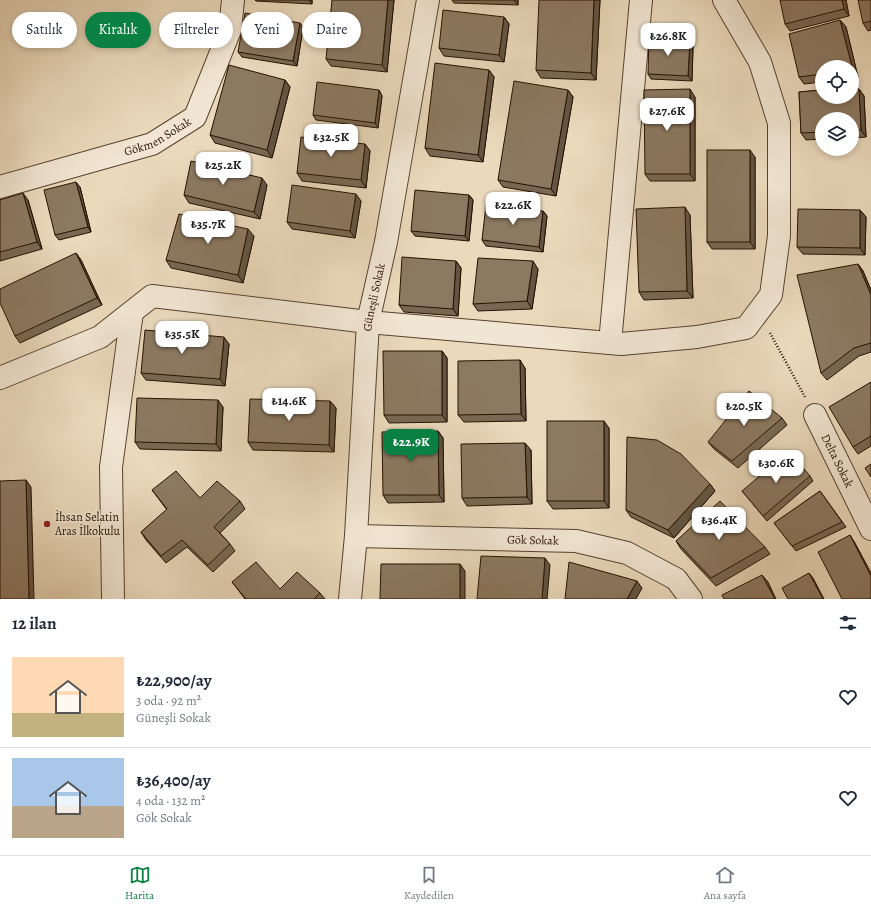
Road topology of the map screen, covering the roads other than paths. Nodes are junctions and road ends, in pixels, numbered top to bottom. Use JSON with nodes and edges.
{"nodes":[{"id":1,"x":233,"y":0,"type":"edge"},
{"id":2,"x":428,"y":0,"type":"edge"},
{"id":3,"x":641,"y":0,"type":"edge"},
{"id":4,"x":724,"y":0,"type":"edge"},
{"id":5,"x":0,"y":187,"type":"edge"},
{"id":6,"x":132,"y":312,"type":"junction"},
{"id":7,"x":368,"y":322,"type":"junction"},
{"id":8,"x":610,"y":343,"type":"junction"},
{"id":9,"x":0,"y":378,"type":"edge"},
{"id":10,"x":814,"y":415,"type":"road end"},
{"id":11,"x":871,"y":529,"type":"edge"},
{"id":12,"x":356,"y":536,"type":"junction"},
{"id":13,"x":113,"y":599,"type":"edge"},
{"id":14,"x":350,"y":599,"type":"edge"},
{"id":15,"x":691,"y":599,"type":"edge"}],
"edges":[{"from":1,"to":5,"type":"street","name":"Gökmen Sokak"},
{"from":2,"to":7,"type":"street","name":"Güneşli Sokak"},
{"from":3,"to":8,"type":"street"},
{"from":4,"to":8,"type":"street"},
{"from":6,"to":7,"type":"street"},
{"from":6,"to":9,"type":"street"},
{"from":6,"to":13,"type":"street"},
{"from":7,"to":8,"type":"street"},
{"from":7,"to":12,"type":"street","name":"Güneşli Sokak"},
{"from":10,"to":11,"type":"street","name":"Delta Sokak"},
{"from":12,"to":14,"type":"street","name":"Güneşli Sokak"},
{"from":12,"to":15,"type":"street","name":"Gök Sokak"}]}
